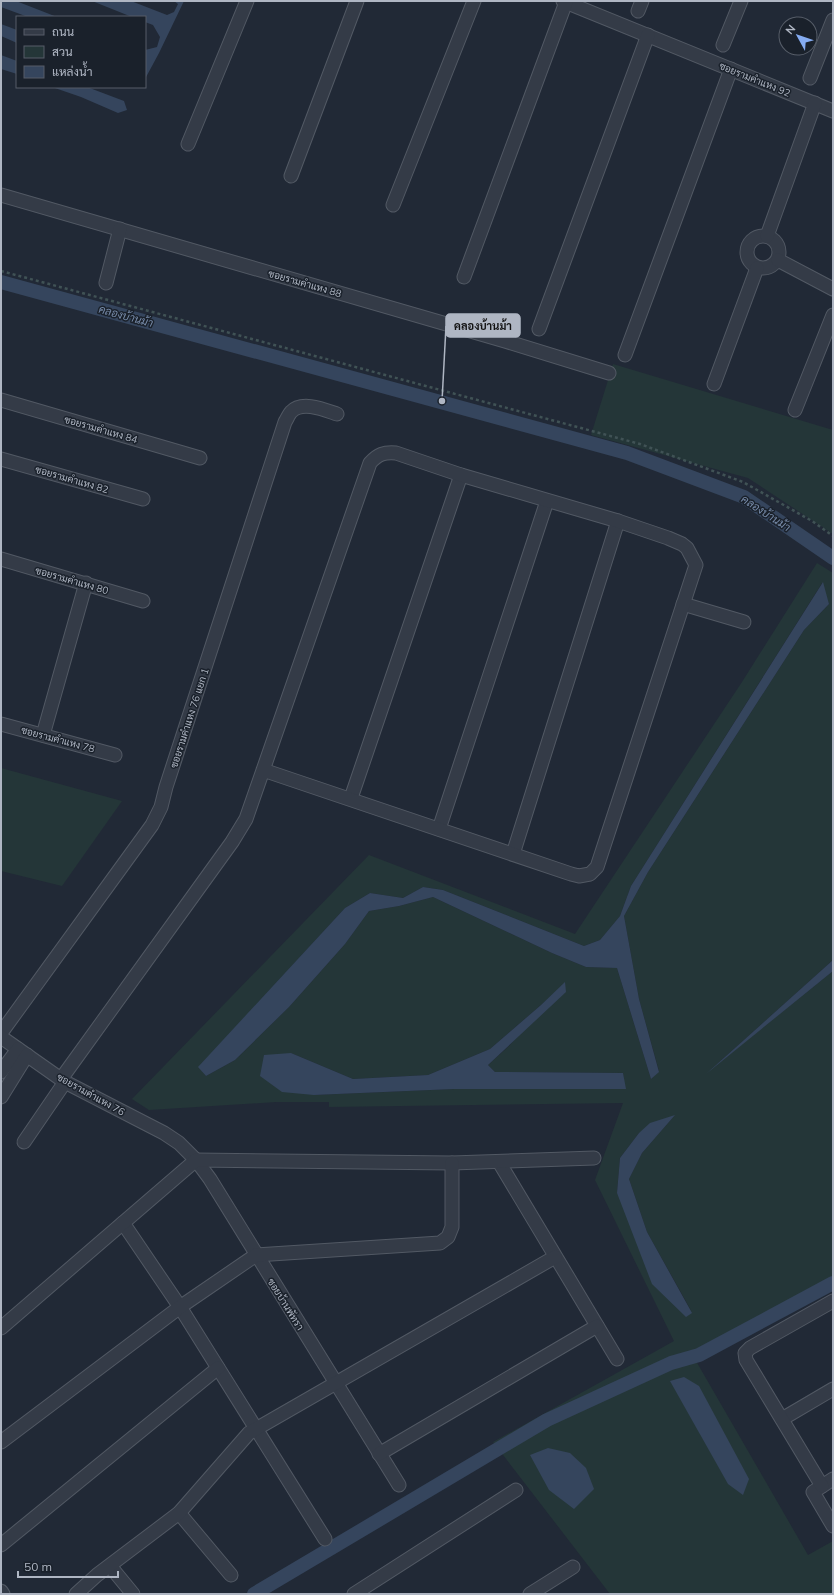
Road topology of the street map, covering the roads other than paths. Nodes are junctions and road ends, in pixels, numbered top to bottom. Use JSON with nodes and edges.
{"nodes":[{"id":1,"x":247,"y":1,"type":"edge"},
{"id":2,"x":357,"y":1,"type":"edge"},
{"id":3,"x":474,"y":1,"type":"edge"},
{"id":4,"x":741,"y":1,"type":"edge"},
{"id":5,"x":565,"y":2,"type":"edge"},
{"id":6,"x":833,"y":20,"type":"edge"},
{"id":7,"x":648,"y":35,"type":"junction"},
{"id":8,"x":723,"y":45,"type":"dead end"},
{"id":9,"x":731,"y":69,"type":"junction"},
{"id":10,"x":810,"y":78,"type":"dead end"},
{"id":11,"x":815,"y":103,"type":"junction"},
{"id":12,"x":833,"y":111,"type":"edge"},
{"id":13,"x":188,"y":144,"type":"dead end"},
{"id":14,"x":291,"y":176,"type":"dead end"},
{"id":15,"x":1,"y":195,"type":"edge"},
{"id":16,"x":393,"y":205,"type":"dead end"},
{"id":17,"x":120,"y":229,"type":"junction"},
{"id":18,"x":767,"y":236,"type":"junction"},
{"id":19,"x":778,"y":260,"type":"junction"},
{"id":20,"x":757,"y":268,"type":"junction"},
{"id":21,"x":464,"y":277,"type":"dead end"},
{"id":22,"x":106,"y":283,"type":"dead end"},
{"id":23,"x":833,"y":289,"type":"edge"},
{"id":24,"x":833,"y":315,"type":"edge"},
{"id":25,"x":539,"y":329,"type":"dead end"},
{"id":26,"x":625,"y":355,"type":"dead end"},
{"id":27,"x":609,"y":373,"type":"dead end"},
{"id":28,"x":714,"y":384,"type":"dead end"},
{"id":29,"x":1,"y":400,"type":"edge"},
{"id":30,"x":795,"y":410,"type":"dead end"},
{"id":31,"x":337,"y":414,"type":"dead end"},
{"id":32,"x":200,"y":458,"type":"dead end"},
{"id":33,"x":1,"y":459,"type":"edge"},
{"id":34,"x":461,"y":475,"type":"junction"},
{"id":35,"x":143,"y":499,"type":"dead end"},
{"id":36,"x":547,"y":501,"type":"junction"},
{"id":37,"x":618,"y":521,"type":"junction"},
{"id":38,"x":1,"y":559,"type":"edge"},
{"id":39,"x":86,"y":583,"type":"junction"},
{"id":40,"x":143,"y":601,"type":"dead end"},
{"id":41,"x":683,"y":604,"type":"junction"},
{"id":42,"x":744,"y":622,"type":"dead end"},
{"id":43,"x":1,"y":724,"type":"edge"},
{"id":44,"x":43,"y":735,"type":"junction"},
{"id":45,"x":115,"y":755,"type":"dead end"},
{"id":46,"x":264,"y":770,"type":"junction"},
{"id":47,"x":351,"y":798,"type":"junction"},
{"id":48,"x":439,"y":829,"type":"junction"},
{"id":49,"x":513,"y":854,"type":"junction"},
{"id":50,"x":1,"y":1033,"type":"edge"},
{"id":51,"x":1,"y":1037,"type":"edge"},
{"id":52,"x":22,"y":1052,"type":"junction"},
{"id":53,"x":1,"y":1072,"type":"edge"},
{"id":54,"x":63,"y":1080,"type":"junction"},
{"id":55,"x":1,"y":1097,"type":"edge"},
{"id":56,"x":164,"y":1133,"type":"joint"},
{"id":57,"x":24,"y":1142,"type":"dead end"},
{"id":58,"x":594,"y":1158,"type":"dead end"},
{"id":59,"x":196,"y":1160,"type":"junction"},
{"id":60,"x":452,"y":1162,"type":"junction"},
{"id":61,"x":499,"y":1162,"type":"junction"},
{"id":62,"x":124,"y":1222,"type":"junction"},
{"id":63,"x":256,"y":1255,"type":"junction"},
{"id":64,"x":555,"y":1257,"type":"junction"},
{"id":65,"x":833,"y":1301,"type":"edge"},
{"id":66,"x":180,"y":1307,"type":"junction"},
{"id":67,"x":596,"y":1326,"type":"junction"},
{"id":68,"x":1,"y":1328,"type":"edge"},
{"id":69,"x":617,"y":1360,"type":"dead end"},
{"id":70,"x":218,"y":1368,"type":"junction"},
{"id":71,"x":336,"y":1383,"type":"junction"},
{"id":72,"x":833,"y":1389,"type":"edge"},
{"id":73,"x":782,"y":1419,"type":"junction"},
{"id":74,"x":256,"y":1429,"type":"junction"},
{"id":75,"x":1,"y":1442,"type":"edge"},
{"id":76,"x":380,"y":1454,"type":"junction"},
{"id":77,"x":828,"y":1482,"type":"edge"},
{"id":78,"x":399,"y":1485,"type":"dead end"},
{"id":79,"x":516,"y":1490,"type":"dead end"},
{"id":80,"x":179,"y":1513,"type":"junction"},
{"id":81,"x":833,"y":1526,"type":"edge"},
{"id":82,"x":325,"y":1539,"type":"dead end"},
{"id":83,"x":1,"y":1544,"type":"edge"},
{"id":84,"x":110,"y":1566,"type":"junction"},
{"id":85,"x":573,"y":1567,"type":"dead end"},
{"id":86,"x":231,"y":1575,"type":"dead end"},
{"id":87,"x":1,"y":1591,"type":"edge"},
{"id":88,"x":3,"y":1594,"type":"edge"},
{"id":89,"x":76,"y":1594,"type":"edge"},
{"id":90,"x":133,"y":1594,"type":"edge"},
{"id":91,"x":354,"y":1594,"type":"edge"},
{"id":92,"x":530,"y":1594,"type":"edge"}],
"edges":[{"from":1,"to":13,"type":"street"},
{"from":2,"to":14,"type":"street"},
{"from":3,"to":16,"type":"street"},
{"from":4,"to":8,"type":"street"},
{"from":5,"to":7,"type":"street","name":"ซอยรามคําแหง 92"},
{"from":5,"to":21,"type":"street"},
{"from":6,"to":10,"type":"street"},
{"from":7,"to":9,"type":"street","name":"ซอยรามคําแหง 92"},
{"from":7,"to":25,"type":"street"},
{"from":9,"to":11,"type":"street","name":"ซอยรามคําแหง 92"},
{"from":9,"to":26,"type":"street"},
{"from":11,"to":12,"type":"street","name":"ซอยรามคําแหง 92"},
{"from":11,"to":18,"type":"street"},
{"from":15,"to":17,"type":"street","name":"ซอยรามคำแหง 88"},
{"from":17,"to":22,"type":"street"},
{"from":17,"to":27,"type":"street","name":"ซอยรามคำแหง 88"},
{"from":18,"to":19,"type":"street"},
{"from":18,"to":20,"type":"street"},
{"from":19,"to":20,"type":"street"},
{"from":19,"to":23,"type":"street"},
{"from":20,"to":28,"type":"street"},
{"from":24,"to":30,"type":"street"},
{"from":29,"to":32,"type":"street","name":"ซอยรามคำแหง 84"},
{"from":31,"to":50,"type":"street","name":"ซอยรามคำแหง 76 แยก 1"},
{"from":33,"to":35,"type":"street","name":"ซอยรามคำแหง 82"},
{"from":34,"to":36,"type":"street"},
{"from":34,"to":46,"type":"street"},
{"from":34,"to":47,"type":"street"},
{"from":36,"to":37,"type":"street"},
{"from":36,"to":48,"type":"street"},
{"from":37,"to":41,"type":"street"},
{"from":37,"to":49,"type":"street"},
{"from":38,"to":39,"type":"street","name":"ซอยรามคำแหง 80"},
{"from":39,"to":40,"type":"street","name":"ซอยรามคำแหง 80"},
{"from":39,"to":44,"type":"street"},
{"from":41,"to":42,"type":"street"},
{"from":41,"to":49,"type":"street"},
{"from":43,"to":44,"type":"street","name":"ซอยรามคำแหง 78"},
{"from":44,"to":45,"type":"street","name":"ซอยรามคำแหง 78"},
{"from":46,"to":47,"type":"street"},
{"from":46,"to":54,"type":"street"},
{"from":47,"to":48,"type":"street"},
{"from":48,"to":49,"type":"street"},
{"from":51,"to":52,"type":"street","name":"ซอยรามคำแหง 76"},
{"from":52,"to":53,"type":"street"},
{"from":52,"to":54,"type":"street","name":"ซอยรามคำแหง 76"},
{"from":52,"to":55,"type":"street"},
{"from":54,"to":56,"type":"street","name":"ซอยรามคำแหง 76"},
{"from":54,"to":57,"type":"street"},
{"from":56,"to":59,"type":"street","name":"ซอยบ้านพัทรา"},
{"from":58,"to":61,"type":"street"},
{"from":59,"to":60,"type":"street"},
{"from":59,"to":62,"type":"street"},
{"from":59,"to":63,"type":"street","name":"ซอยบ้านพัทรา"},
{"from":60,"to":61,"type":"street"},
{"from":60,"to":63,"type":"street"},
{"from":61,"to":64,"type":"street"},
{"from":62,"to":66,"type":"street"},
{"from":62,"to":68,"type":"street"},
{"from":63,"to":66,"type":"street"},
{"from":63,"to":71,"type":"street","name":"ซอยบ้านพัทรา"},
{"from":64,"to":67,"type":"street"},
{"from":64,"to":71,"type":"street"},
{"from":65,"to":73,"type":"street"},
{"from":66,"to":70,"type":"street"},
{"from":66,"to":75,"type":"street"},
{"from":67,"to":69,"type":"street"},
{"from":67,"to":76,"type":"street"},
{"from":70,"to":74,"type":"street"},
{"from":70,"to":83,"type":"street"},
{"from":71,"to":74,"type":"street"},
{"from":71,"to":76,"type":"street","name":"ซอยบ้านพัทรา"},
{"from":72,"to":73,"type":"street"},
{"from":73,"to":77,"type":"street"},
{"from":74,"to":80,"type":"street"},
{"from":74,"to":82,"type":"street"},
{"from":76,"to":78,"type":"street","name":"ซอยบ้านพัทรา"},
{"from":77,"to":81,"type":"street"},
{"from":79,"to":91,"type":"street"},
{"from":80,"to":84,"type":"street"},
{"from":80,"to":86,"type":"street"},
{"from":84,"to":89,"type":"street"},
{"from":84,"to":90,"type":"street"},
{"from":85,"to":92,"type":"street"},
{"from":87,"to":88,"type":"street"}]}
